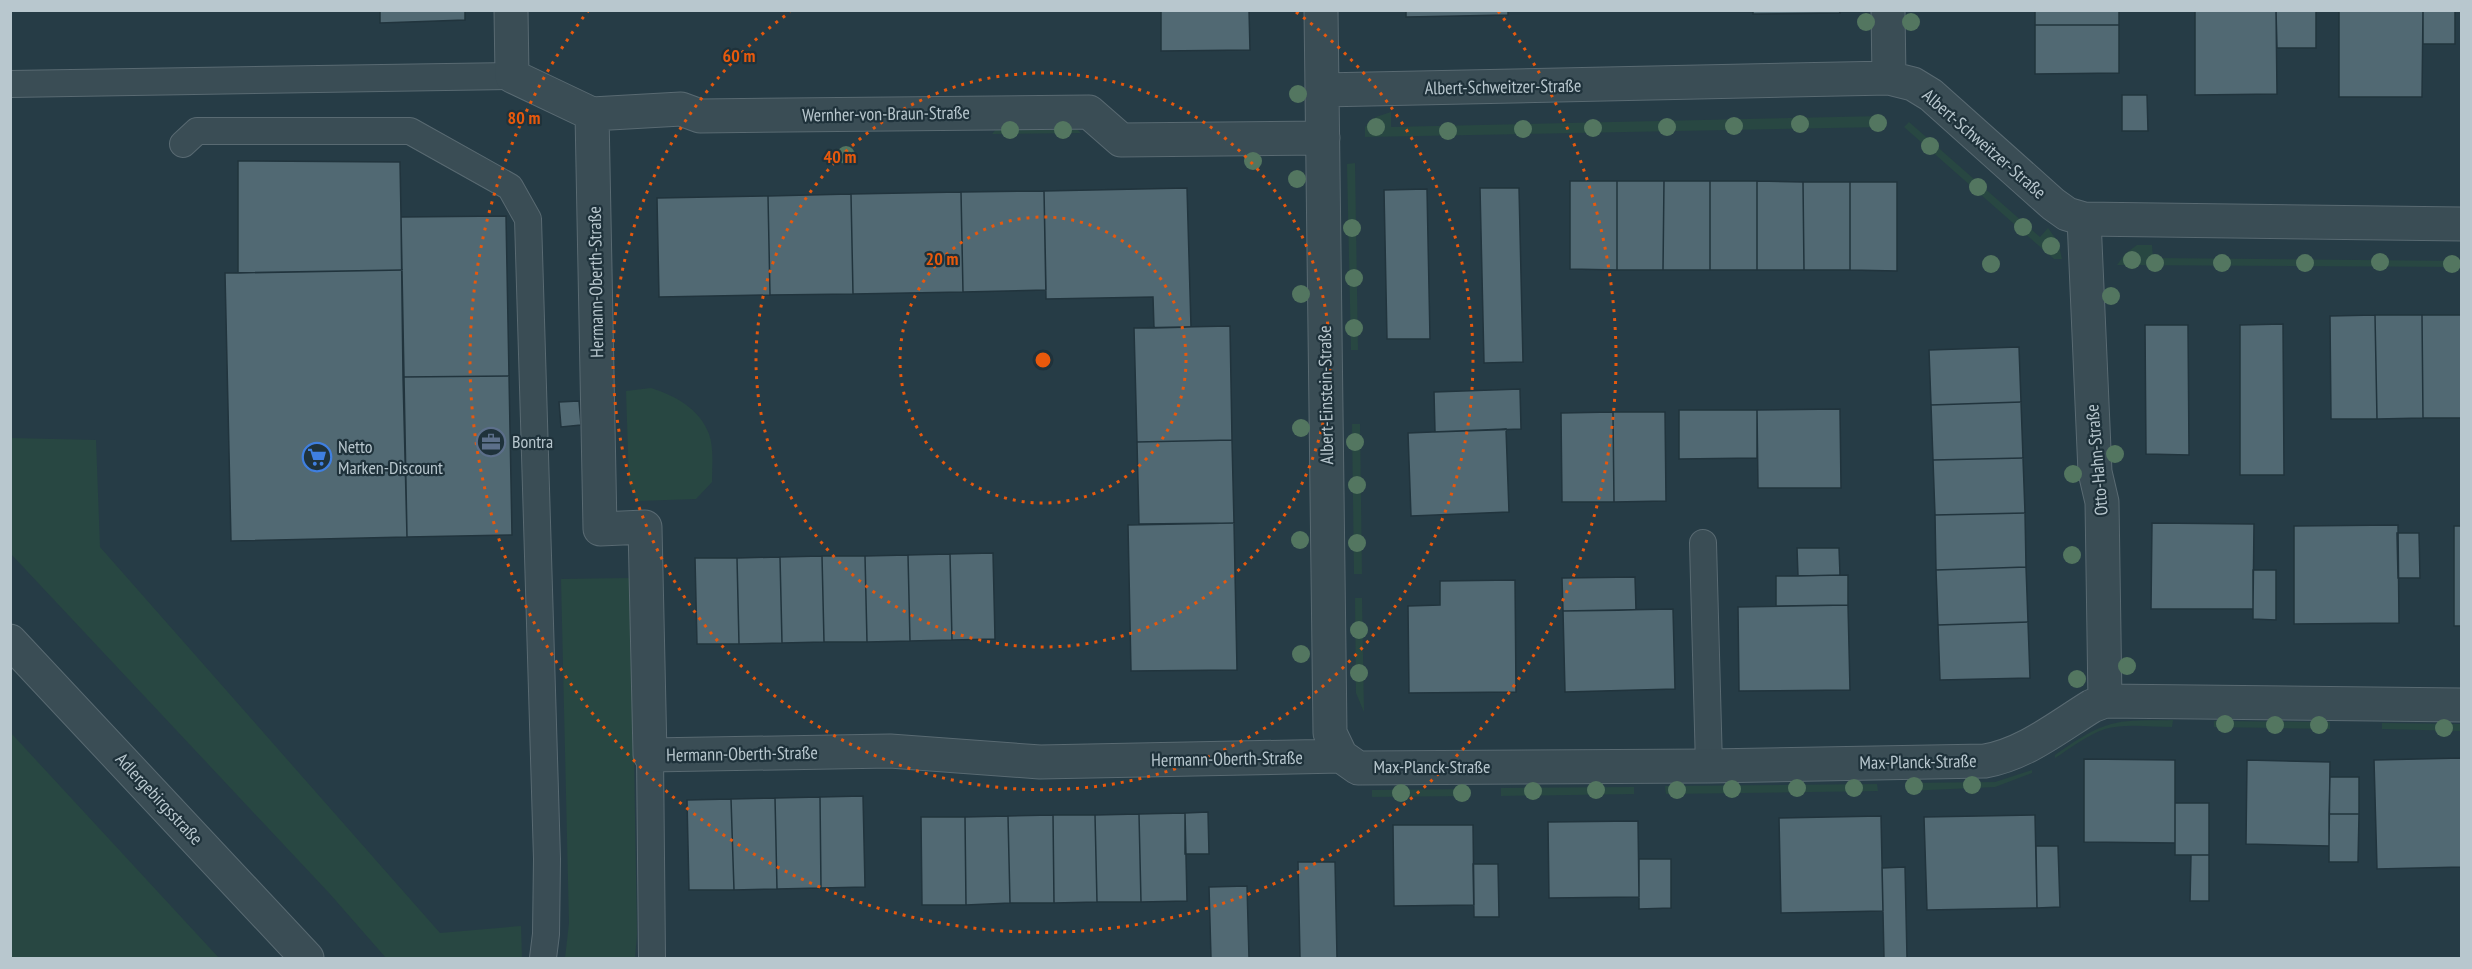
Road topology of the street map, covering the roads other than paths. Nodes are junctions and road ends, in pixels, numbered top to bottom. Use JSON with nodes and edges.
{"nodes":[{"id":1,"x":512,"y":10,"type":"edge"},
{"id":2,"x":1321,"y":10,"type":"edge"},
{"id":3,"x":1888,"y":10,"type":"edge"},
{"id":4,"x":512,"y":76,"type":"junction"},
{"id":5,"x":1889,"y":78,"type":"junction"},
{"id":6,"x":10,"y":84,"type":"edge"},
{"id":7,"x":1322,"y":90,"type":"junction"},
{"id":8,"x":592,"y":114,"type":"junction"},
{"id":9,"x":1323,"y":138,"type":"junction"},
{"id":10,"x":183,"y":144,"type":"dead end"},
{"id":11,"x":2084,"y":219,"type":"junction"},
{"id":12,"x":2462,"y":224,"type":"edge"},
{"id":13,"x":1703,"y":543,"type":"dead end"},
{"id":14,"x":10,"y":640,"type":"edge"},
{"id":15,"x":2105,"y":701,"type":"junction"},
{"id":16,"x":2462,"y":705,"type":"edge"},
{"id":17,"x":650,"y":755,"type":"junction"},
{"id":18,"x":1350,"y":762,"type":"junction"},
{"id":19,"x":1709,"y":766,"type":"junction"},
{"id":20,"x":307,"y":958,"type":"edge"},
{"id":21,"x":543,"y":958,"type":"edge"},
{"id":22,"x":652,"y":958,"type":"edge"}],
"edges":[{"from":1,"to":4,"type":"street"},
{"from":2,"to":7,"type":"street","name":"Albert-Einstein-Straße"},
{"from":3,"to":5,"type":"street"},
{"from":4,"to":6,"type":"lane"},
{"from":4,"to":8,"type":"street","name":"Wernher-von-Braun-Straße"},
{"from":5,"to":7,"type":"street","name":"Albert-Schweitzer-Straße"},
{"from":5,"to":11,"type":"street","name":"Albert-Schweitzer-Straße"},
{"from":7,"to":9,"type":"street","name":"Albert-Einstein-Straße"},
{"from":8,"to":9,"type":"street","name":"Wernher-von-Braun-Straße"},
{"from":8,"to":17,"type":"street","name":"Hermann-Oberth-Straße"},
{"from":9,"to":18,"type":"street","name":"Albert-Einstein-Straße"},
{"from":10,"to":21,"type":"lane"},
{"from":11,"to":12,"type":"street","name":"Albert-Schweitzer-Straße"},
{"from":11,"to":15,"type":"street","name":"Otto-Hahn-Straße"},
{"from":13,"to":19,"type":"lane"},
{"from":14,"to":20,"type":"street","name":"Adlergebirgsstraße"},
{"from":15,"to":16,"type":"street","name":"Max-Planck-Straße"},
{"from":15,"to":19,"type":"street","name":"Max-Planck-Straße"},
{"from":17,"to":18,"type":"street","name":"Hermann-Oberth-Straße"},
{"from":17,"to":22,"type":"lane"},
{"from":18,"to":19,"type":"street","name":"Max-Planck-Straße"}]}
